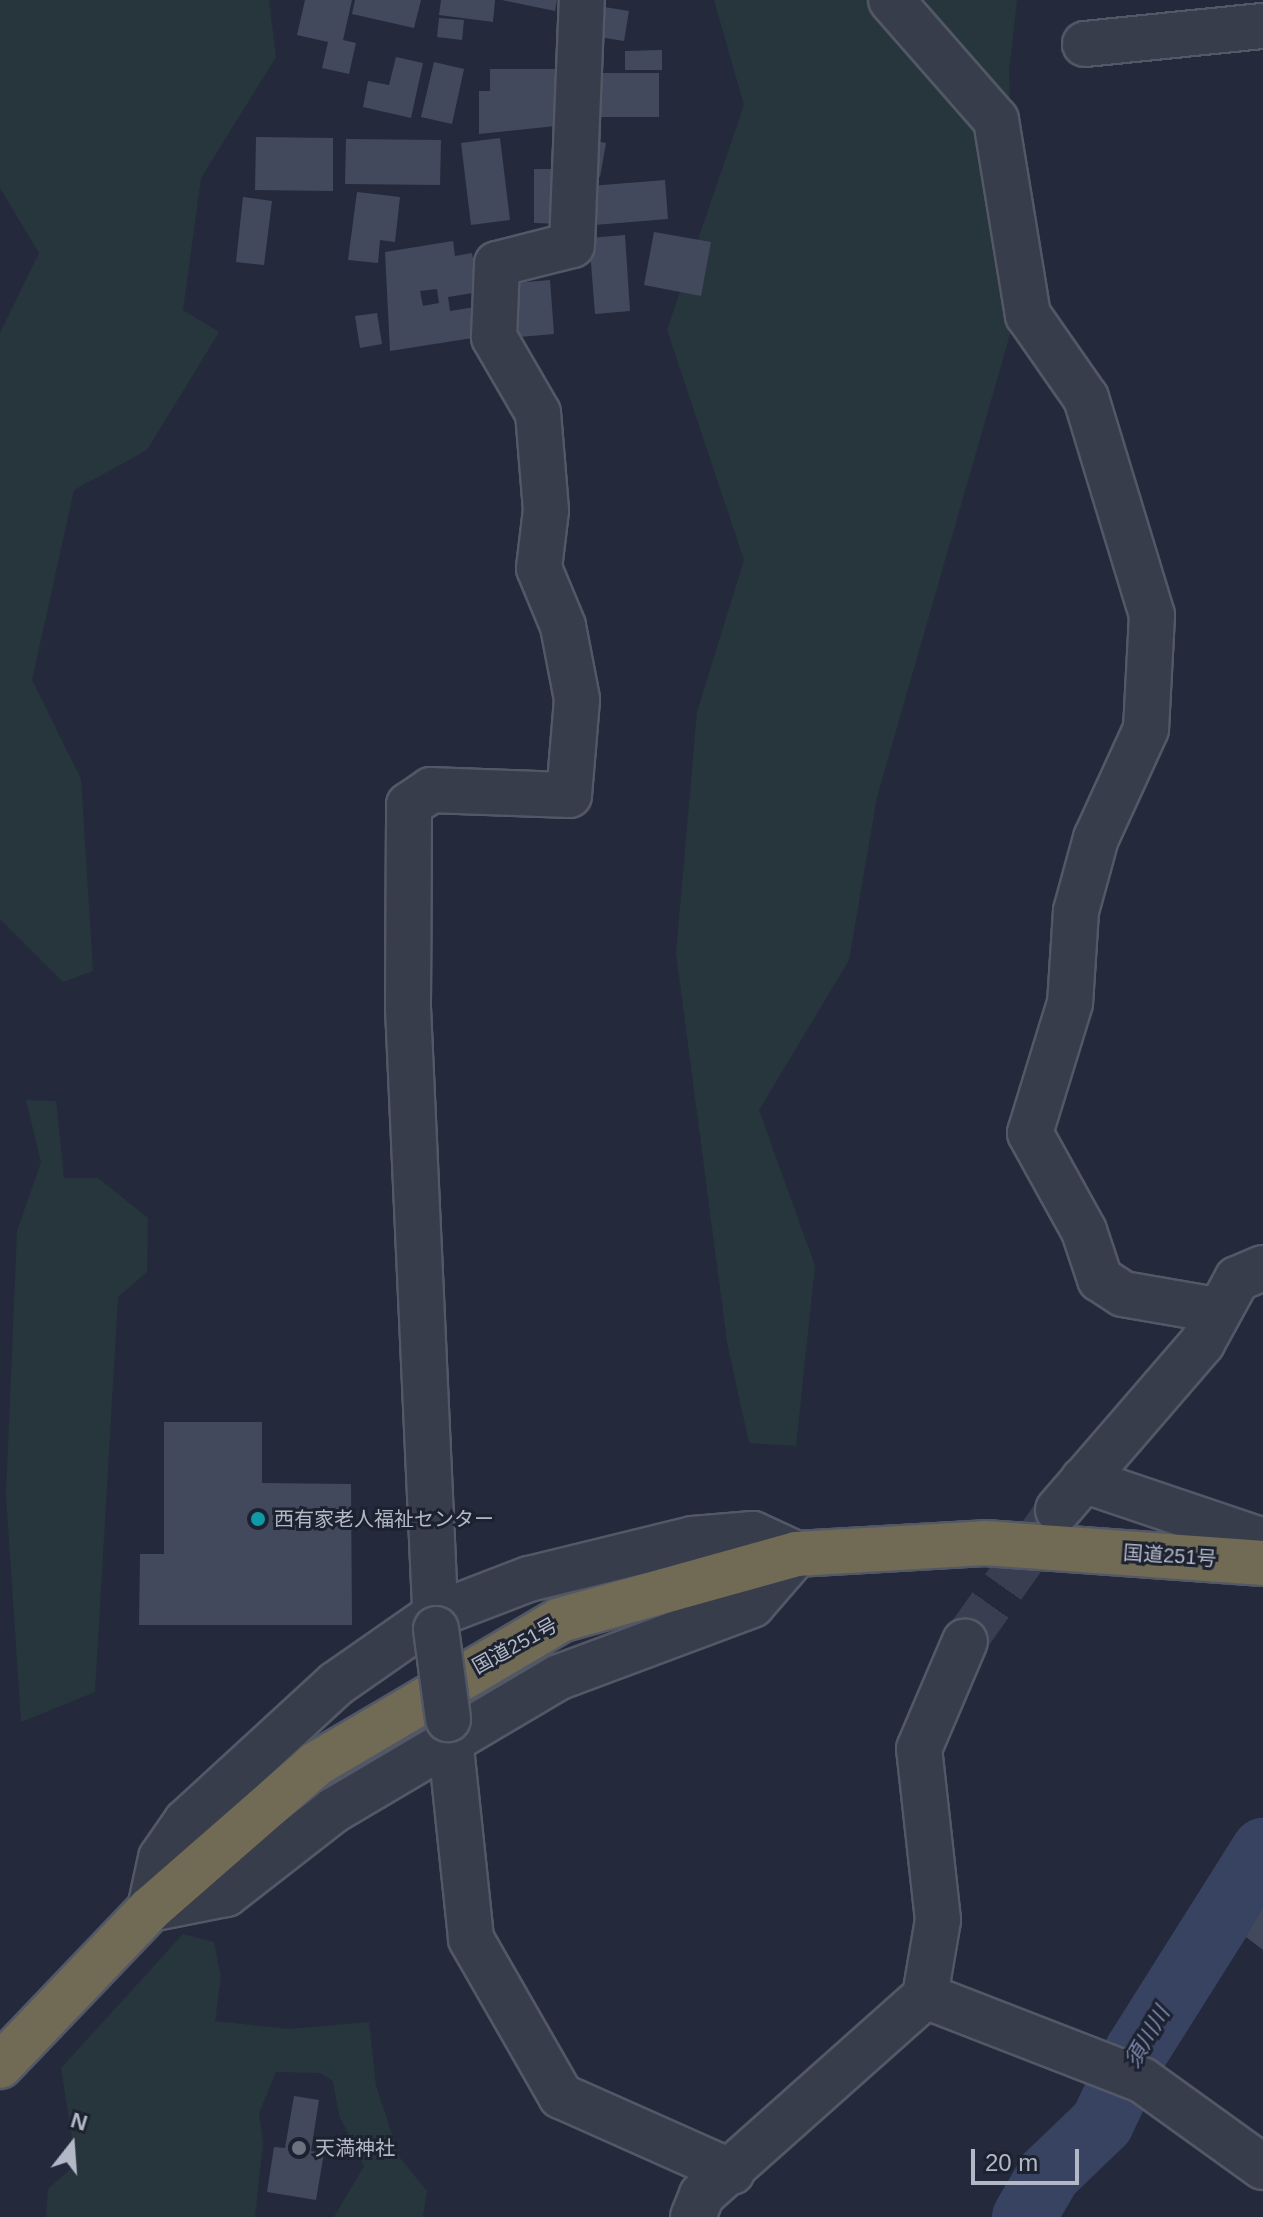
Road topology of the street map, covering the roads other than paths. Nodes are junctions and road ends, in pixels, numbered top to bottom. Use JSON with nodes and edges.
{"nodes":[{"id":1,"x":582,"y":0,"type":"edge"},
{"id":2,"x":891,"y":0,"type":"edge"},
{"id":3,"x":1263,"y":26,"type":"edge"},
{"id":4,"x":1085,"y":44,"type":"dead end"},
{"id":5,"x":1263,"y":1268,"type":"edge"},
{"id":6,"x":1216,"y":1310,"type":"junction"},
{"id":7,"x":1263,"y":1541,"type":"edge"},
{"id":8,"x":796,"y":1554,"type":"junction"},
{"id":9,"x":1263,"y":1563,"type":"edge"},
{"id":10,"x":436,"y":1622,"type":"junction"},
{"id":11,"x":965,"y":1641,"type":"tunnel mouth"},
{"id":12,"x":449,"y":1729,"type":"junction"},
{"id":13,"x":150,"y":1909,"type":"junction"},
{"id":14,"x":925,"y":1996,"type":"junction"},
{"id":15,"x":2,"y":2055,"type":"edge"},
{"id":16,"x":1263,"y":2167,"type":"edge"},
{"id":17,"x":732,"y":2172,"type":"junction"},
{"id":18,"x":693,"y":2217,"type":"edge"}],
"edges":[{"from":1,"to":10,"type":"street"},
{"from":2,"to":6,"type":"street"},
{"from":3,"to":4,"type":"street"},
{"from":5,"to":6,"type":"street"},
{"from":6,"to":7,"type":"street"},
{"from":8,"to":9,"type":"highway","name":"国道251号"},
{"from":8,"to":10,"type":"street"},
{"from":8,"to":12,"type":"street"},
{"from":8,"to":13,"type":"highway","name":"国道251号"},
{"from":10,"to":12,"type":"street","bridge":true},
{"from":10,"to":13,"type":"street"},
{"from":11,"to":14,"type":"street"},
{"from":12,"to":13,"type":"street"},
{"from":12,"to":17,"type":"street"},
{"from":13,"to":15,"type":"highway","name":"国道251号"},
{"from":14,"to":16,"type":"street"},
{"from":14,"to":17,"type":"street"},
{"from":17,"to":18,"type":"street"}]}
